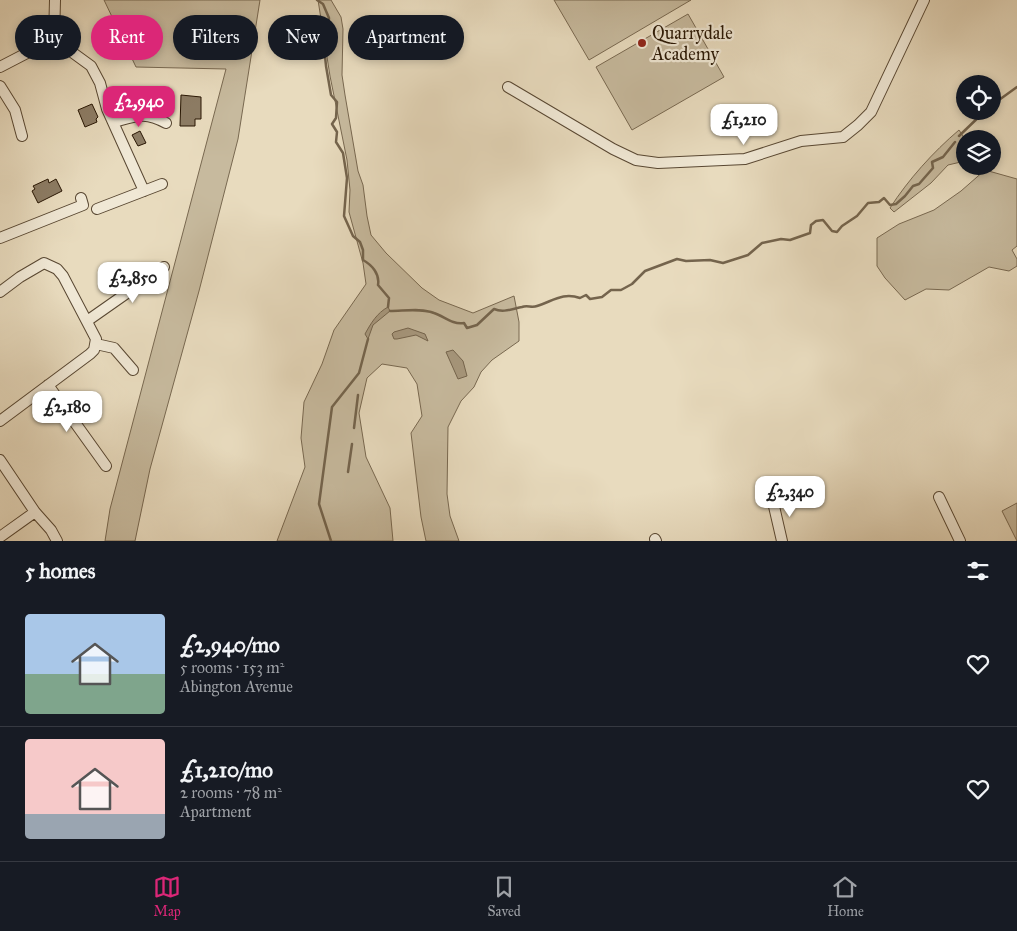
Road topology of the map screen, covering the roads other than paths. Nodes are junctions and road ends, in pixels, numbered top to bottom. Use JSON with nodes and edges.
{"nodes":[{"id":1,"x":55,"y":0,"type":"edge"},
{"id":2,"x":924,"y":0,"type":"edge"},
{"id":3,"x":55,"y":15,"type":"edge"},
{"id":4,"x":81,"y":58,"type":"edge"},
{"id":5,"x":15,"y":59,"type":"edge"},
{"id":6,"x":0,"y":67,"type":"edge"},
{"id":7,"x":0,"y":86,"type":"edge"},
{"id":8,"x":508,"y":87,"type":"dead end"},
{"id":9,"x":163,"y":118,"type":"dead end"},
{"id":10,"x":114,"y":122,"type":"junction"},
{"id":11,"x":24,"y":130,"type":"dead end"},
{"id":12,"x":162,"y":184,"type":"dead end"},
{"id":13,"x":144,"y":192,"type":"junction"},
{"id":14,"x":80,"y":198,"type":"dead end"},
{"id":15,"x":97,"y":209,"type":"dead end"},
{"id":16,"x":0,"y":238,"type":"edge"},
{"id":17,"x":164,"y":267,"type":"dead end"},
{"id":18,"x":0,"y":292,"type":"edge"},
{"id":19,"x":87,"y":321,"type":"junction"},
{"id":20,"x":96,"y":344,"type":"junction"},
{"id":21,"x":133,"y":370,"type":"dead end"},
{"id":22,"x":48,"y":385,"type":"junction"},
{"id":23,"x":0,"y":421,"type":"edge"},
{"id":24,"x":0,"y":460,"type":"edge"},
{"id":25,"x":106,"y":466,"type":"dead end"},
{"id":26,"x":939,"y":497,"type":"dead end"},
{"id":27,"x":773,"y":502,"type":"dead end"},
{"id":28,"x":35,"y":512,"type":"junction"},
{"id":29,"x":0,"y":537,"type":"edge"},
{"id":30,"x":57,"y":541,"type":"edge"},
{"id":31,"x":782,"y":541,"type":"edge"},
{"id":32,"x":960,"y":541,"type":"edge"}],
"edges":[{"from":1,"to":3,"type":"street"},
{"from":2,"to":8,"type":"street"},
{"from":4,"to":10,"type":"street"},
{"from":5,"to":6,"type":"street"},
{"from":7,"to":11,"type":"street"},
{"from":9,"to":10,"type":"street"},
{"from":10,"to":13,"type":"street"},
{"from":12,"to":13,"type":"street"},
{"from":13,"to":15,"type":"street"},
{"from":14,"to":16,"type":"street"},
{"from":17,"to":19,"type":"street"},
{"from":18,"to":19,"type":"street"},
{"from":19,"to":20,"type":"street"},
{"from":20,"to":21,"type":"street"},
{"from":20,"to":22,"type":"street"},
{"from":22,"to":23,"type":"street"},
{"from":22,"to":25,"type":"street"},
{"from":24,"to":28,"type":"street"},
{"from":26,"to":32,"type":"street"},
{"from":27,"to":31,"type":"street"},
{"from":28,"to":29,"type":"street"},
{"from":28,"to":30,"type":"street"}]}
